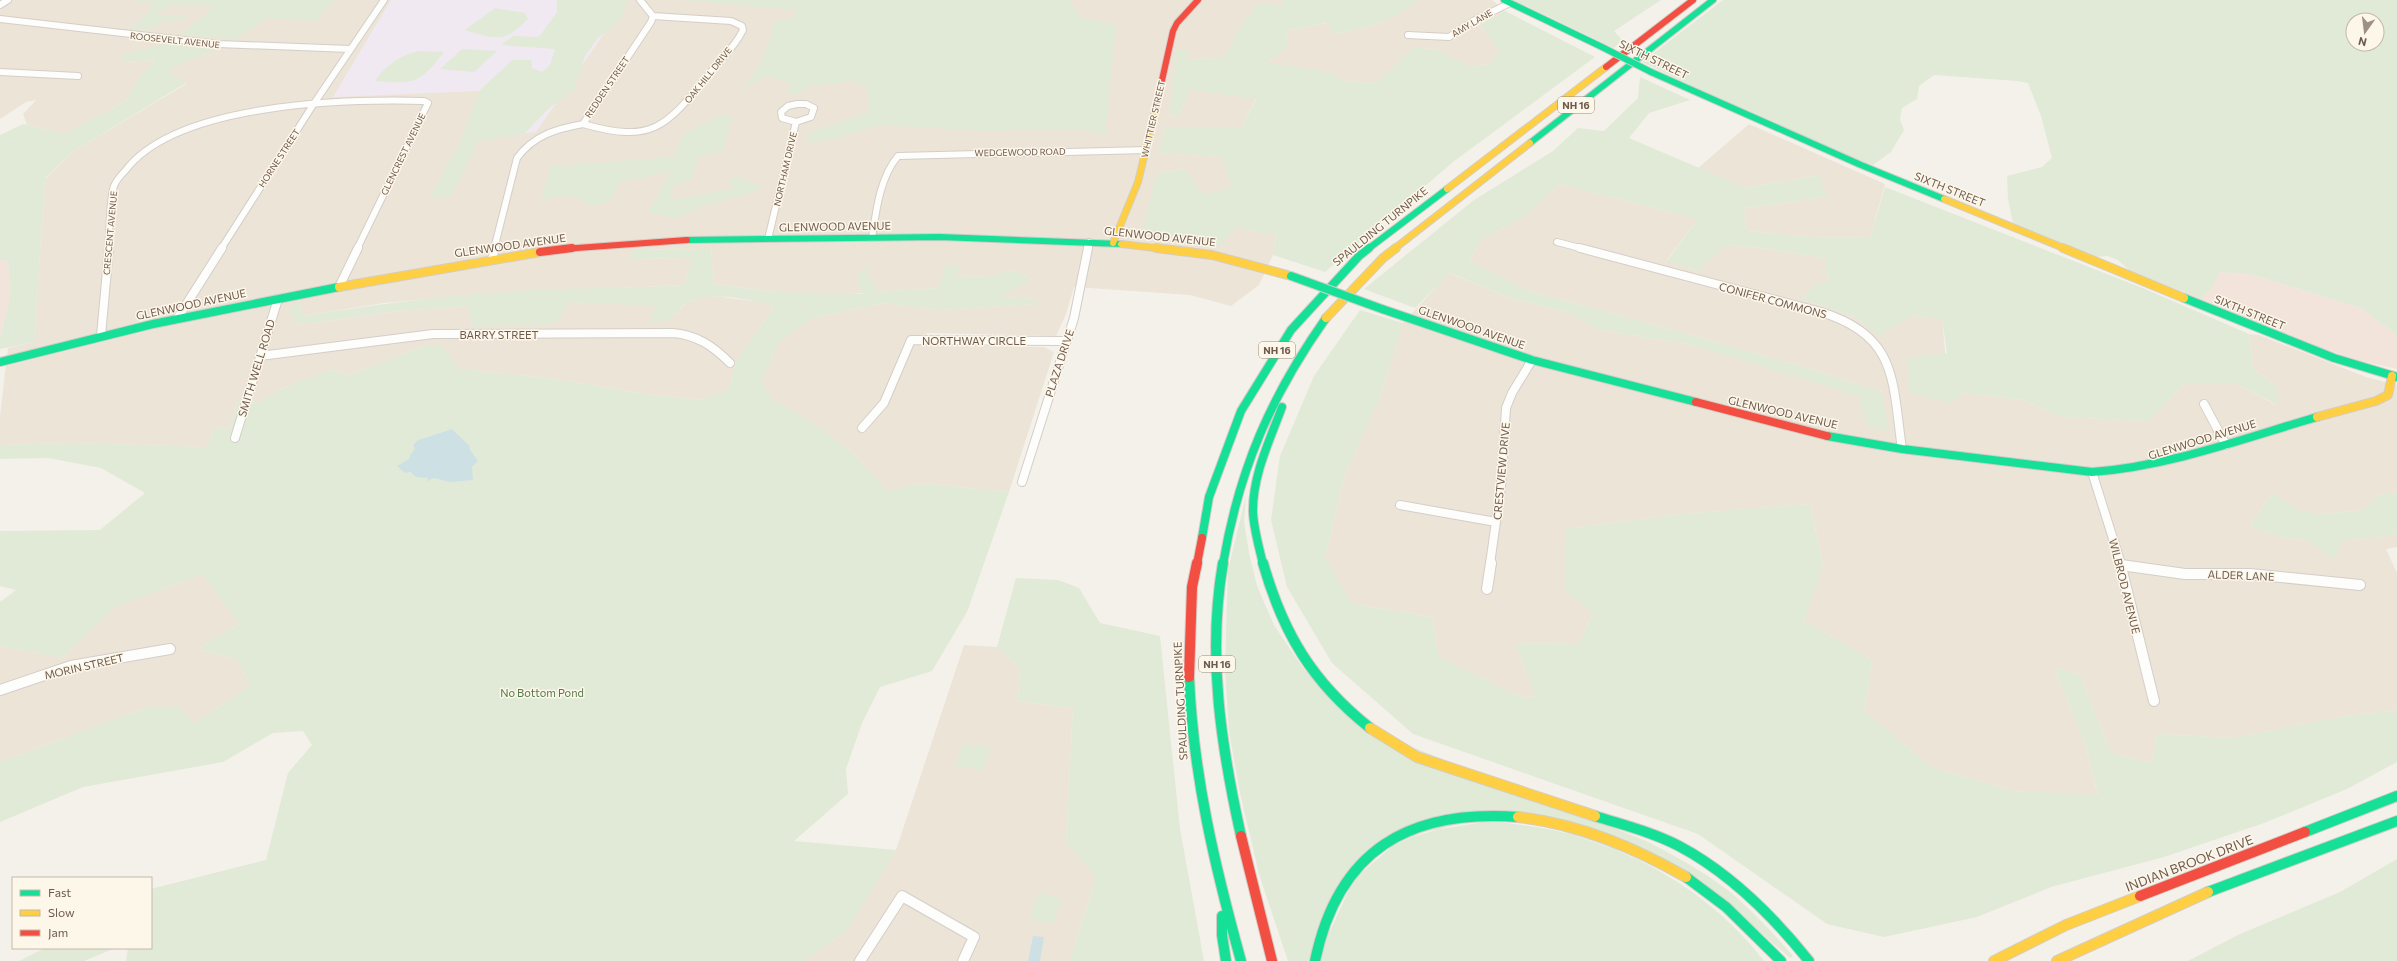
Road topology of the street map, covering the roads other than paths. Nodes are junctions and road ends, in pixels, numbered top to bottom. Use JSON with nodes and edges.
{"nodes":[{"id":1,"x":8,"y":0,"type":"edge"},
{"id":2,"x":384,"y":0,"type":"edge"},
{"id":3,"x":640,"y":0,"type":"edge"},
{"id":4,"x":1198,"y":0,"type":"edge"},
{"id":5,"x":1693,"y":0,"type":"edge"},
{"id":6,"x":1713,"y":0,"type":"edge"},
{"id":7,"x":1507,"y":1,"type":"edge"},
{"id":8,"x":0,"y":5,"type":"edge"},
{"id":9,"x":654,"y":16,"type":"junction"},
{"id":10,"x":0,"y":19,"type":"edge"},
{"id":11,"x":1408,"y":35,"type":"dead end"},
{"id":12,"x":350,"y":49,"type":"junction"},
{"id":13,"x":0,"y":72,"type":"edge"},
{"id":14,"x":78,"y":76,"type":"dead end"},
{"id":15,"x":313,"y":105,"type":"junction"},
{"id":16,"x":796,"y":122,"type":"dead end"},
{"id":17,"x":583,"y":124,"type":"junction"},
{"id":18,"x":1147,"y":150,"type":"junction"},
{"id":19,"x":872,"y":238,"type":"junction"},
{"id":20,"x":768,"y":239,"type":"junction"},
{"id":21,"x":1089,"y":242,"type":"junction"},
{"id":22,"x":1557,"y":242,"type":"dead end"},
{"id":23,"x":1114,"y":243,"type":"junction"},
{"id":24,"x":492,"y":259,"type":"junction"},
{"id":25,"x":339,"y":287,"type":"junction"},
{"id":26,"x":278,"y":299,"type":"junction"},
{"id":27,"x":177,"y":319,"type":"junction"},
{"id":28,"x":101,"y":336,"type":"junction"},
{"id":29,"x":1066,"y":341,"type":"junction"},
{"id":30,"x":260,"y":356,"type":"junction"},
{"id":31,"x":1532,"y":360,"type":"junction"},
{"id":32,"x":0,"y":362,"type":"edge"},
{"id":33,"x":730,"y":363,"type":"dead end"},
{"id":34,"x":1289,"y":374,"type":"junction"},
{"id":35,"x":2394,"y":376,"type":"edge"},
{"id":36,"x":2204,"y":404,"type":"dead end"},
{"id":37,"x":862,"y":428,"type":"dead end"},
{"id":38,"x":235,"y":438,"type":"dead end"},
{"id":39,"x":2226,"y":445,"type":"junction"},
{"id":40,"x":1902,"y":448,"type":"junction"},
{"id":41,"x":2092,"y":472,"type":"junction"},
{"id":42,"x":1022,"y":482,"type":"dead end"},
{"id":43,"x":1400,"y":505,"type":"dead end"},
{"id":44,"x":1496,"y":522,"type":"junction"},
{"id":45,"x":2121,"y":565,"type":"junction"},
{"id":46,"x":2360,"y":585,"type":"dead end"},
{"id":47,"x":1487,"y":589,"type":"dead end"},
{"id":48,"x":170,"y":649,"type":"dead end"},
{"id":49,"x":0,"y":690,"type":"edge"},
{"id":50,"x":2154,"y":701,"type":"dead end"},
{"id":51,"x":2397,"y":796,"type":"edge"},
{"id":52,"x":2397,"y":821,"type":"edge"},
{"id":53,"x":1222,"y":894,"type":"junction"},
{"id":54,"x":860,"y":961,"type":"edge"},
{"id":55,"x":963,"y":961,"type":"edge"},
{"id":56,"x":1226,"y":961,"type":"edge"},
{"id":57,"x":1241,"y":961,"type":"edge"},
{"id":58,"x":1272,"y":961,"type":"edge"},
{"id":59,"x":1315,"y":961,"type":"edge"},
{"id":60,"x":1781,"y":961,"type":"edge"},
{"id":61,"x":1809,"y":961,"type":"edge"},
{"id":62,"x":1994,"y":961,"type":"edge"},
{"id":63,"x":2057,"y":961,"type":"edge"}],
"edges":[{"from":1,"to":8,"type":"street"},
{"from":2,"to":12,"type":"street","name":"HORNE STREET"},
{"from":3,"to":9,"type":"street"},
{"from":4,"to":18,"type":"main road","name":"WHITTIER STREET"},
{"from":5,"to":53,"type":"main road","name":"SPAULDING TURNPIKE","number":"NH 16"},
{"from":6,"to":34,"type":"main road","number":"NH 16"},
{"from":7,"to":11,"type":"street","name":"AMY LANE"},
{"from":7,"to":35,"type":"main road","name":"SIXTH STREET","bridge":true},
{"from":9,"to":17,"type":"street","name":"REDDEN STREET"},
{"from":9,"to":17,"type":"street","name":"OAK HILL DRIVE"},
{"from":10,"to":12,"type":"street","name":"ROOSEVELT AVENUE"},
{"from":12,"to":15,"type":"street","name":"HORNE STREET"},
{"from":13,"to":14,"type":"street"},
{"from":15,"to":25,"type":"street","name":"GLENCREST AVENUE"},
{"from":15,"to":27,"type":"street","name":"HORNE STREET"},
{"from":15,"to":28,"type":"street","name":"CRESCENT AVENUE"},
{"from":16,"to":20,"type":"street","name":"NORTHAM DRIVE"},
{"from":17,"to":24,"type":"street","name":"REDDEN STREET"},
{"from":18,"to":19,"type":"street","name":"WEDGEWOOD ROAD"},
{"from":18,"to":23,"type":"main road","name":"WHITTIER STREET"},
{"from":19,"to":20,"type":"main road","name":"GLENWOOD AVENUE"},
{"from":19,"to":21,"type":"main road","name":"GLENWOOD AVENUE"},
{"from":20,"to":24,"type":"main road","name":"GLENWOOD AVENUE"},
{"from":21,"to":23,"type":"main road","name":"GLENWOOD AVENUE"},
{"from":21,"to":29,"type":"street","name":"PLAZA DRIVE"},
{"from":22,"to":40,"type":"street","name":"CONIFER COMMONS"},
{"from":23,"to":31,"type":"main road","name":"GLENWOOD AVENUE","bridge":true},
{"from":24,"to":25,"type":"main road","name":"GLENWOOD AVENUE"},
{"from":25,"to":26,"type":"main road","name":"GLENWOOD AVENUE"},
{"from":26,"to":27,"type":"main road","name":"GLENWOOD AVENUE"},
{"from":26,"to":30,"type":"street","name":"SMITH WELL ROAD"},
{"from":27,"to":28,"type":"main road","name":"GLENWOOD AVENUE"},
{"from":28,"to":32,"type":"main road","name":"GLENWOOD AVENUE"},
{"from":29,"to":37,"type":"street","name":"NORTHWAY CIRCLE"},
{"from":29,"to":42,"type":"street","name":"PLAZA DRIVE"},
{"from":30,"to":33,"type":"street","name":"BARRY STREET"},
{"from":30,"to":38,"type":"street","name":"SMITH WELL ROAD"},
{"from":31,"to":40,"type":"main road","name":"GLENWOOD AVENUE"},
{"from":31,"to":44,"type":"street","name":"CRESTVIEW DRIVE"},
{"from":34,"to":58,"type":"main road","number":"NH 16"},
{"from":34,"to":61,"type":"main road"},
{"from":35,"to":39,"type":"main road","name":"GLENWOOD AVENUE"},
{"from":36,"to":39,"type":"street"},
{"from":39,"to":41,"type":"main road","name":"GLENWOOD AVENUE"},
{"from":40,"to":41,"type":"main road","name":"GLENWOOD AVENUE"},
{"from":41,"to":45,"type":"street","name":"WILBROD AVENUE"},
{"from":43,"to":44,"type":"street"},
{"from":44,"to":47,"type":"street","name":"CRESTVIEW DRIVE"},
{"from":45,"to":46,"type":"street","name":"ALDER LANE"},
{"from":45,"to":50,"type":"street","name":"WILBROD AVENUE"},
{"from":48,"to":49,"type":"street","name":"MORIN STREET"},
{"from":51,"to":62,"type":"main road","name":"INDIAN BROOK DRIVE"},
{"from":52,"to":63,"type":"main road"},
{"from":53,"to":56,"type":"main road"},
{"from":53,"to":57,"type":"main road","name":"SPAULDING TURNPIKE","number":"NH 16"},
{"from":54,"to":55,"type":"street"},
{"from":59,"to":60,"type":"main road"}]}
